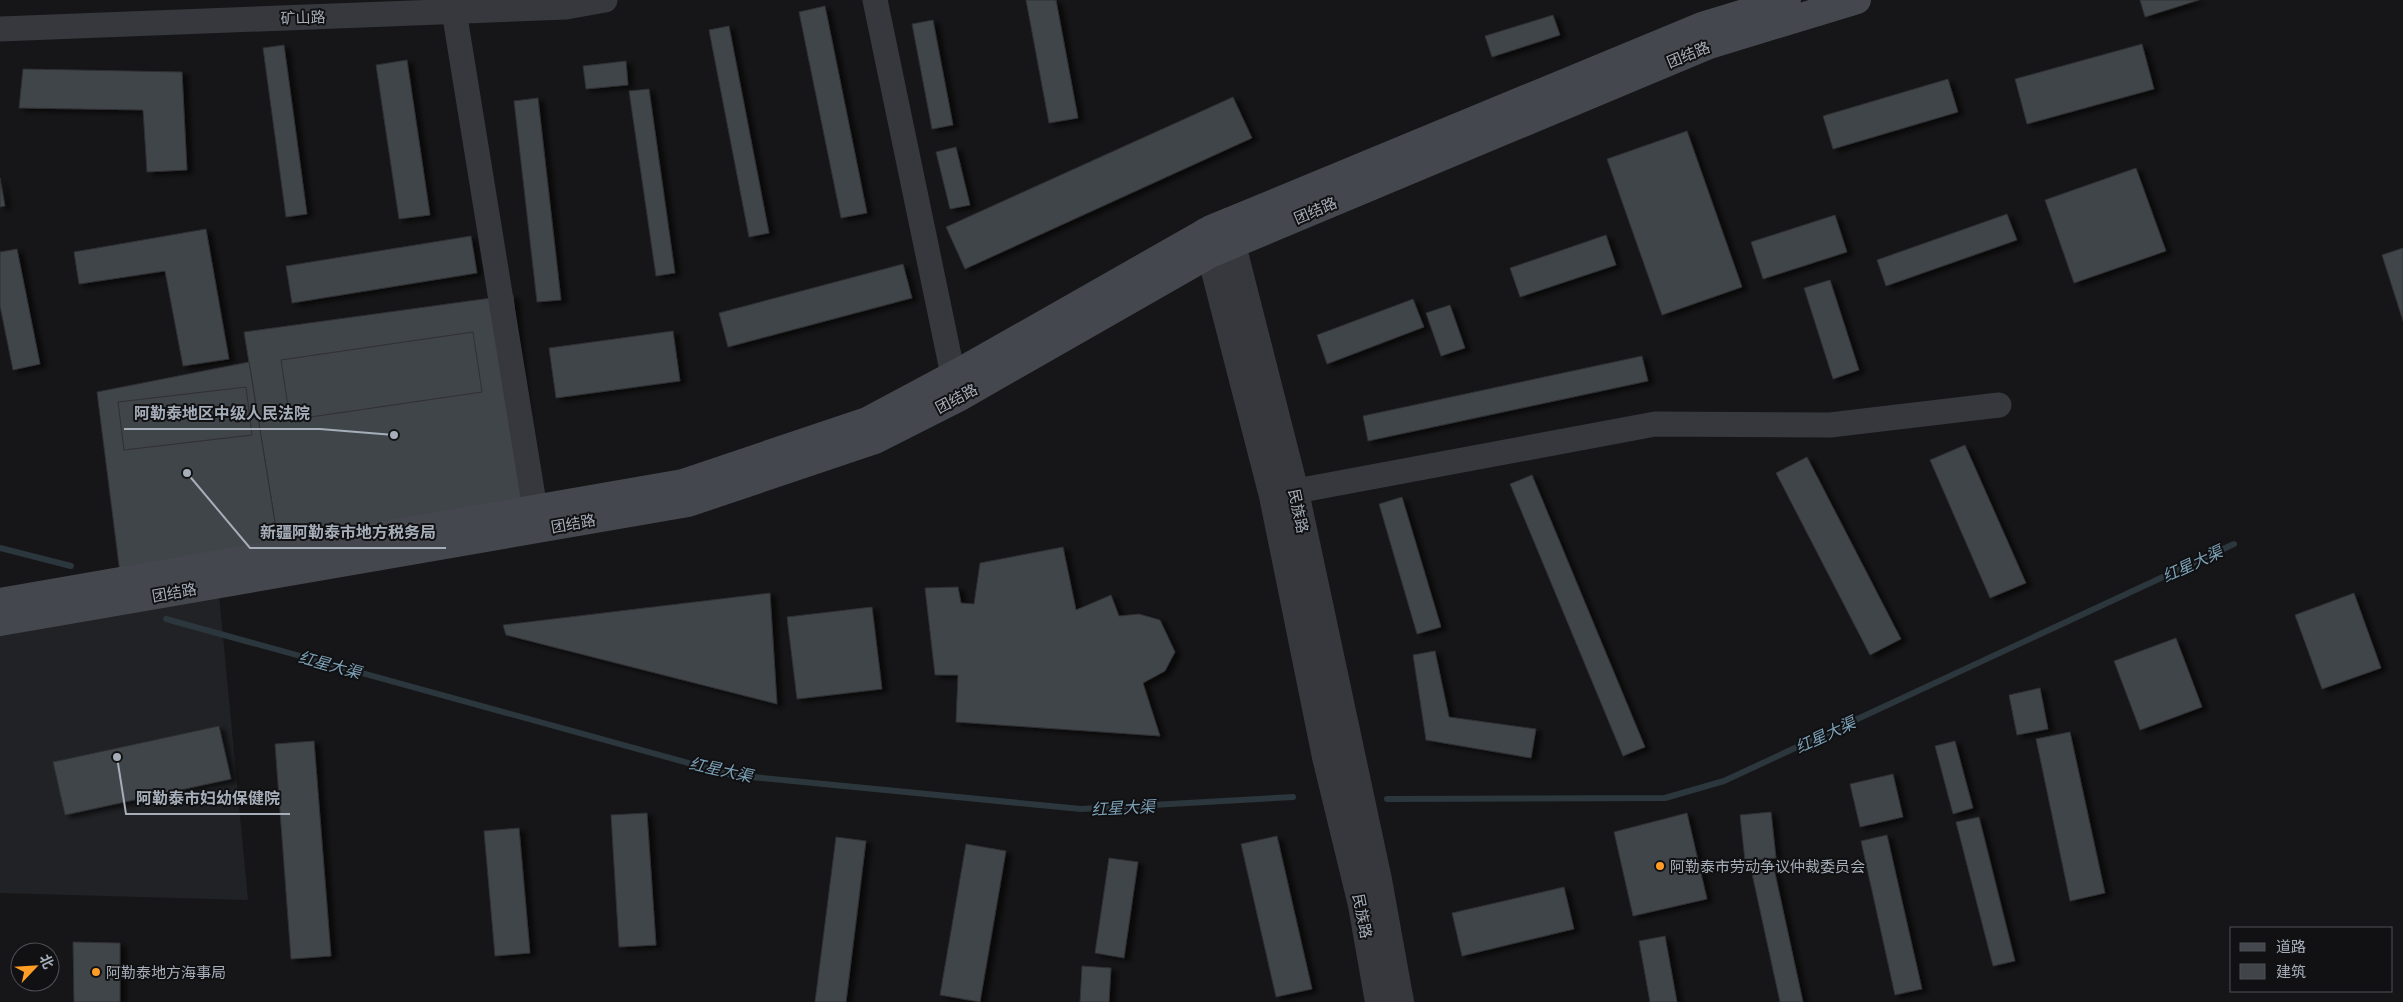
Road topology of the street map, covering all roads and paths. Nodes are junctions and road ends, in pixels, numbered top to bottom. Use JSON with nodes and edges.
{"nodes":[{"id":1,"x":605,"y":0,"type":"edge"},
{"id":2,"x":874,"y":0,"type":"edge"},
{"id":3,"x":1787,"y":0,"type":"edge"},
{"id":4,"x":1857,"y":0,"type":"edge"},
{"id":5,"x":454,"y":11,"type":"junction"},
{"id":6,"x":0,"y":29,"type":"edge"},
{"id":7,"x":1219,"y":238,"type":"junction"},
{"id":8,"x":955,"y":387,"type":"junction"},
{"id":9,"x":1999,"y":405,"type":"dead end"},
{"id":10,"x":1284,"y":494,"type":"junction"},
{"id":11,"x":535,"y":508,"type":"junction"},
{"id":12,"x":84,"y":597,"type":"junction"},
{"id":13,"x":0,"y":602,"type":"edge"},
{"id":14,"x":0,"y":622,"type":"edge"},
{"id":15,"x":1355,"y":830,"type":"junction"},
{"id":16,"x":1379,"y":1002,"type":"edge"},
{"id":17,"x":1400,"y":1002,"type":"edge"}],
"edges":[{"from":1,"to":5,"type":"street","name":"矿山路"},
{"from":2,"to":8,"type":"street"},
{"from":3,"to":7,"type":"main road","name":"团结路"},
{"from":4,"to":7,"type":"main road","name":"团结路"},
{"from":5,"to":6,"type":"street","name":"矿山路"},
{"from":5,"to":11,"type":"street"},
{"from":7,"to":8,"type":"main road","name":"团结路"},
{"from":7,"to":10,"type":"street","name":"民族路"},
{"from":8,"to":11,"type":"main road","name":"团结路"},
{"from":8,"to":12,"type":"main road","name":"团结路"},
{"from":9,"to":10,"type":"street"},
{"from":10,"to":15,"type":"street","name":"民族路"},
{"from":11,"to":12,"type":"main road","name":"团结路"},
{"from":12,"to":13,"type":"main road","name":"团结路"},
{"from":12,"to":14,"type":"main road","name":"团结路"},
{"from":15,"to":16,"type":"street","name":"民族路"},
{"from":15,"to":17,"type":"street","name":"民族路"}]}
